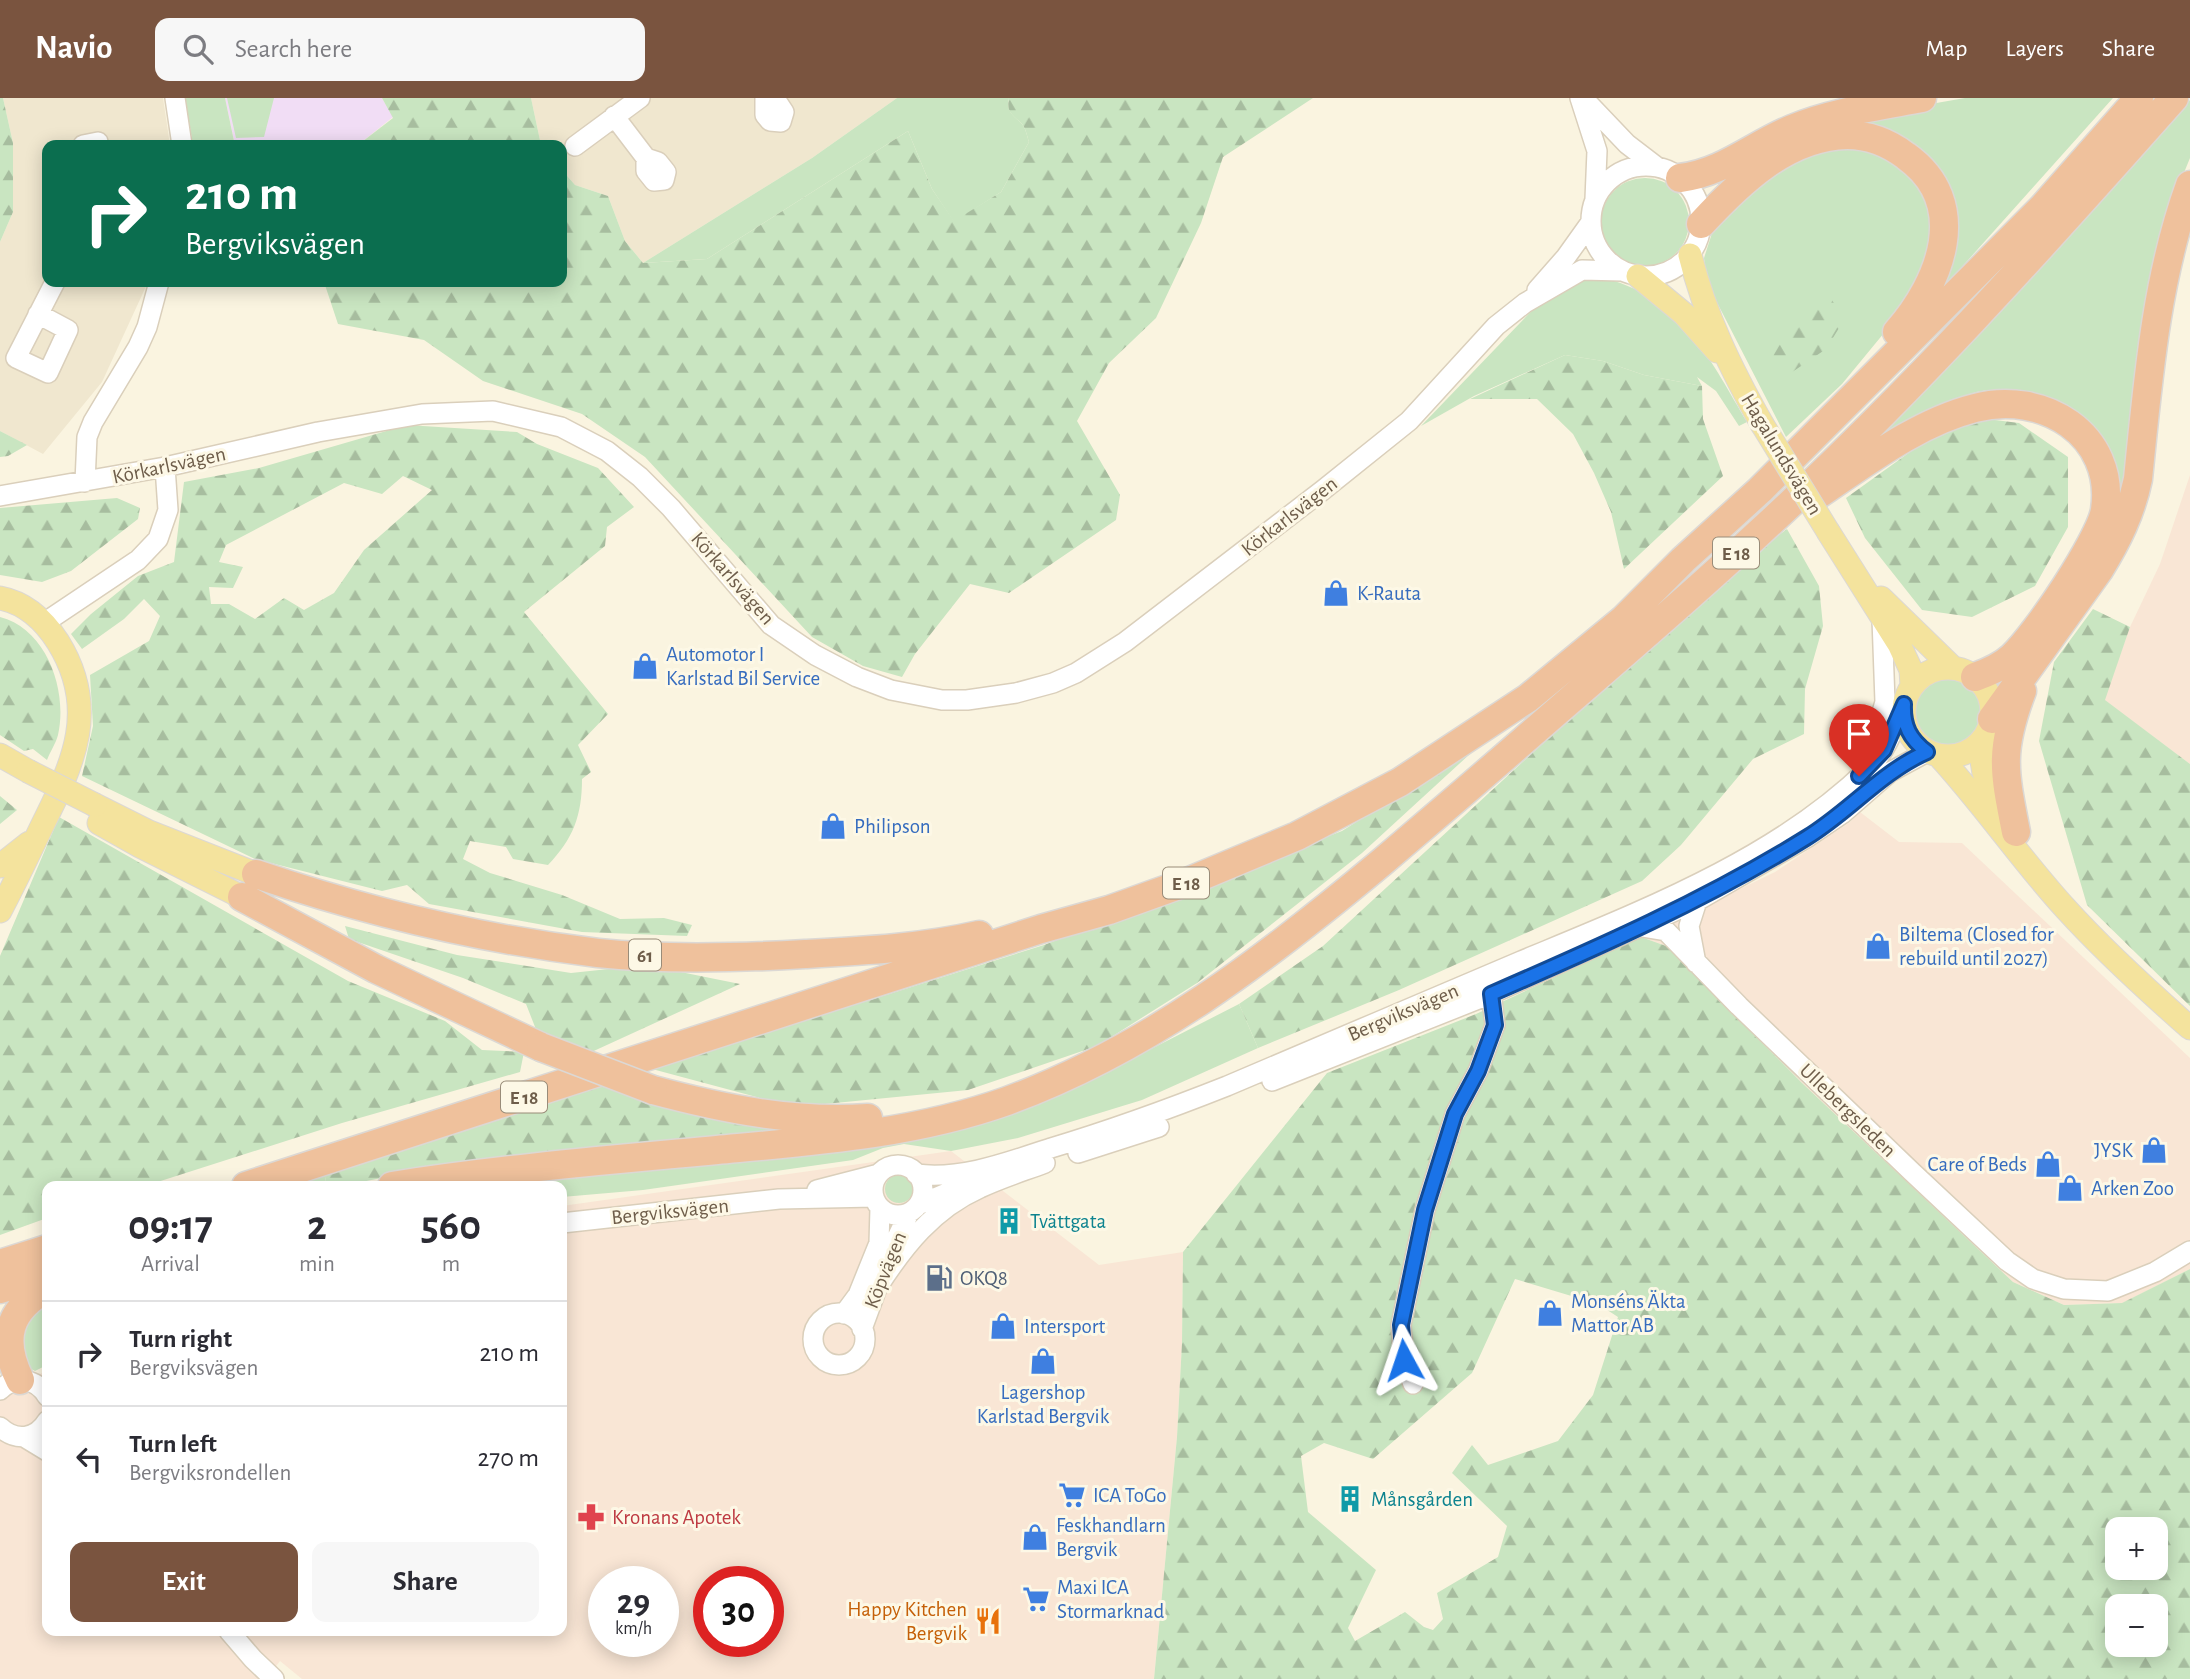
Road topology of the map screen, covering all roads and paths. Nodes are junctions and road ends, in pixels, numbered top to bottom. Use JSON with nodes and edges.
{"nodes":[{"id":1,"x":175,"y":98,"type":"edge"},
{"id":2,"x":640,"y":98,"type":"edge"},
{"id":3,"x":1581,"y":98,"type":"edge"},
{"id":4,"x":1923,"y":98,"type":"edge"},
{"id":5,"x":2139,"y":98,"type":"edge"},
{"id":6,"x":2174,"y":98,"type":"edge"},
{"id":7,"x":614,"y":116,"type":"junction"},
{"id":8,"x":181,"y":140,"type":"edge"},
{"id":9,"x":575,"y":146,"type":"dead end"},
{"id":10,"x":646,"y":158,"type":"dead end"},
{"id":11,"x":1668,"y":172,"type":"junction"},
{"id":12,"x":2190,"y":185,"type":"edge"},
{"id":13,"x":1595,"y":199,"type":"junction"},
{"id":14,"x":1591,"y":222,"type":"junction"},
{"id":15,"x":1701,"y":224,"type":"junction"},
{"id":16,"x":1690,"y":255,"type":"junction"},
{"id":17,"x":1630,"y":274,"type":"junction"},
{"id":18,"x":52,"y":287,"type":"edge"},
{"id":19,"x":155,"y":287,"type":"edge"},
{"id":20,"x":1525,"y":303,"type":"junction"},
{"id":21,"x":38,"y":314,"type":"dead end"},
{"id":22,"x":1728,"y":363,"type":"junction"},
{"id":23,"x":165,"y":467,"type":"junction"},
{"id":24,"x":85,"y":482,"type":"junction"},
{"id":25,"x":0,"y":496,"type":"edge"},
{"id":26,"x":1742,"y":507,"type":"junction"},
{"id":27,"x":1761,"y":532,"type":"junction"},
{"id":28,"x":1833,"y":539,"type":"junction"},
{"id":29,"x":0,"y":598,"type":"edge"},
{"id":30,"x":1882,"y":619,"type":"junction"},
{"id":31,"x":44,"y":623,"type":"junction"},
{"id":32,"x":2033,"y":663,"type":"junction"},
{"id":33,"x":1964,"y":672,"type":"junction"},
{"id":34,"x":1908,"y":695,"type":"junction"},
{"id":35,"x":1987,"y":730,"type":"junction"},
{"id":36,"x":1933,"y":754,"type":"junction"},
{"id":37,"x":0,"y":755,"type":"edge"},
{"id":38,"x":0,"y":768,"type":"edge"},
{"id":39,"x":25,"y":776,"type":"junction"},
{"id":40,"x":1859,"y":776,"type":"junction"},
{"id":41,"x":40,"y":830,"type":"junction"},
{"id":42,"x":2016,"y":832,"type":"junction"},
{"id":43,"x":0,"y":866,"type":"edge"},
{"id":44,"x":2039,"y":876,"type":"junction"},
{"id":45,"x":249,"y":886,"type":"junction"},
{"id":46,"x":1697,"y":901,"type":"junction"},
{"id":47,"x":0,"y":911,"type":"edge"},
{"id":48,"x":1642,"y":927,"type":"junction"},
{"id":49,"x":1041,"y":929,"type":"junction"},
{"id":50,"x":1697,"y":964,"type":"junction"},
{"id":51,"x":1490,"y":984,"type":"junction"},
{"id":52,"x":2190,"y":1028,"type":"edge"},
{"id":53,"x":1048,"y":1084,"type":"junction"},
{"id":54,"x":1059,"y":1158,"type":"junction"},
{"id":55,"x":879,"y":1174,"type":"junction"},
{"id":56,"x":916,"y":1174,"type":"junction"},
{"id":57,"x":261,"y":1181,"type":"edge"},
{"id":58,"x":426,"y":1181,"type":"edge"},
{"id":59,"x":779,"y":1199,"type":"junction"},
{"id":60,"x":877,"y":1203,"type":"junction"},
{"id":61,"x":913,"y":1209,"type":"junction"},
{"id":62,"x":567,"y":1222,"type":"edge"},
{"id":63,"x":42,"y":1251,"type":"edge"},
{"id":64,"x":2190,"y":1251,"type":"edge"},
{"id":65,"x":0,"y":1264,"type":"edge"},
{"id":66,"x":42,"y":1276,"type":"edge"},
{"id":67,"x":877,"y":1288,"type":"junction"},
{"id":68,"x":0,"y":1289,"type":"edge"},
{"id":69,"x":42,"y":1291,"type":"edge"},
{"id":70,"x":844,"y":1314,"type":"junction"},
{"id":71,"x":862,"y":1329,"type":"junction"},
{"id":72,"x":1413,"y":1384,"type":"dead end"},
{"id":73,"x":30,"y":1386,"type":"edge"},
{"id":74,"x":42,"y":1428,"type":"edge"},
{"id":75,"x":8,"y":1432,"type":"edge"},
{"id":76,"x":42,"y":1449,"type":"edge"},
{"id":77,"x":233,"y":1636,"type":"edge"},
{"id":78,"x":274,"y":1679,"type":"edge"}],
"edges":[{"from":1,"to":8,"type":"street"},
{"from":2,"to":7,"type":"street"},
{"from":3,"to":11,"type":"street"},
{"from":3,"to":13,"type":"street"},
{"from":4,"to":11,"type":"highway"},
{"from":5,"to":26,"type":"highway","number":"E 18"},
{"from":6,"to":27,"type":"highway","number":"E 18"},
{"from":7,"to":9,"type":"street"},
{"from":7,"to":10,"type":"street"},
{"from":11,"to":13,"type":"street"},
{"from":11,"to":15,"type":"street"},
{"from":12,"to":32,"type":"highway"},
{"from":13,"to":14,"type":"street"},
{"from":14,"to":17,"type":"street"},
{"from":14,"to":20,"type":"street","name":"Körkarlsvägen"},
{"from":15,"to":16,"type":"street"},
{"from":15,"to":26,"type":"highway"},
{"from":16,"to":17,"type":"street"},
{"from":16,"to":22,"type":"main road","name":"Hagalundsvägen"},
{"from":17,"to":20,"type":"street","name":"Körkarlsvägen"},
{"from":17,"to":22,"type":"main road","name":"Hagalundsvägen"},
{"from":18,"to":21,"type":"street"},
{"from":19,"to":24,"type":"street"},
{"from":20,"to":23,"type":"street","name":"Körkarlsvägen"},
{"from":22,"to":28,"type":"main road","name":"Hagalundsvägen","bridge":true},
{"from":23,"to":24,"type":"street","name":"Körkarlsvägen"},
{"from":23,"to":31,"type":"street"},
{"from":24,"to":25,"type":"street","name":"Körkarlsvägen"},
{"from":26,"to":49,"type":"highway","number":"E 18"},
{"from":27,"to":33,"type":"highway"},
{"from":27,"to":53,"type":"highway","number":"E 18"},
{"from":28,"to":30,"type":"main road","name":"Hagalundsvägen"},
{"from":28,"to":33,"type":"main road","name":"Hagalundsvägen"},
{"from":29,"to":31,"type":"main road"},
{"from":30,"to":34,"type":"main road","name":"Hagalundsvägen"},
{"from":30,"to":40,"type":"street","name":"Bergviksvägen"},
{"from":31,"to":41,"type":"main road"},
{"from":32,"to":35,"type":"highway"},
{"from":32,"to":42,"type":"highway"},
{"from":33,"to":34,"type":"main road"},
{"from":33,"to":35,"type":"main road"},
{"from":34,"to":36,"type":"main road"},
{"from":34,"to":40,"type":"street","name":"Bergviksvägen"},
{"from":35,"to":36,"type":"main road"},
{"from":35,"to":42,"type":"main road"},
{"from":36,"to":44,"type":"main road"},
{"from":36,"to":46,"type":"street","name":"Bergviksvägen"},
{"from":37,"to":39,"type":"main road","number":"61"},
{"from":38,"to":39,"type":"main road","number":"61"},
{"from":39,"to":45,"type":"main road","number":"61"},
{"from":40,"to":51,"type":"street","name":"Bergviksvägen"},
{"from":41,"to":43,"type":"main road"},
{"from":41,"to":47,"type":"main road"},
{"from":42,"to":44,"type":"main road"},
{"from":44,"to":52,"type":"main road"},
{"from":45,"to":49,"type":"highway","number":"61"},
{"from":45,"to":53,"type":"highway","number":"61","bridge":true},
{"from":46,"to":48,"type":"street","name":"Bergviksvägen"},
{"from":46,"to":50,"type":"street"},
{"from":48,"to":50,"type":"street","name":"Ullebergsleden"},
{"from":48,"to":51,"type":"street","name":"Bergviksvägen"},
{"from":49,"to":57,"type":"highway","number":"E 18"},
{"from":50,"to":64,"type":"street","name":"Ullebergsleden"},
{"from":51,"to":54,"type":"street","name":"Bergviksvägen"},
{"from":51,"to":56,"type":"street","name":"Bergviksvägen"},
{"from":51,"to":72,"type":"street","name":"Bergviksvägen"},
{"from":53,"to":58,"type":"highway","number":"E 18"},
{"from":54,"to":61,"type":"street","name":"Bergviksvägen"},
{"from":54,"to":67,"type":"street"},
{"from":55,"to":56,"type":"street"},
{"from":55,"to":59,"type":"street","name":"Bergviksvägen"},
{"from":55,"to":60,"type":"street"},
{"from":56,"to":61,"type":"street"},
{"from":59,"to":60,"type":"street","name":"Bergviksvägen"},
{"from":59,"to":62,"type":"street","name":"Bergviksvägen"},
{"from":60,"to":61,"type":"street"},
{"from":60,"to":70,"type":"street","name":"Köpvägen"},
{"from":61,"to":67,"type":"street","name":"Köpvägen"},
{"from":63,"to":65,"type":"highway"},
{"from":66,"to":68,"type":"highway"},
{"from":67,"to":71,"type":"street","name":"Köpvägen"},
{"from":69,"to":73,"type":"highway"},
{"from":70,"to":71,"type":"street"},
{"from":70,"to":71,"type":"street"},
{"from":74,"to":75,"type":"street"},
{"from":75,"to":76,"type":"street"},
{"from":77,"to":78,"type":"street"}]}
